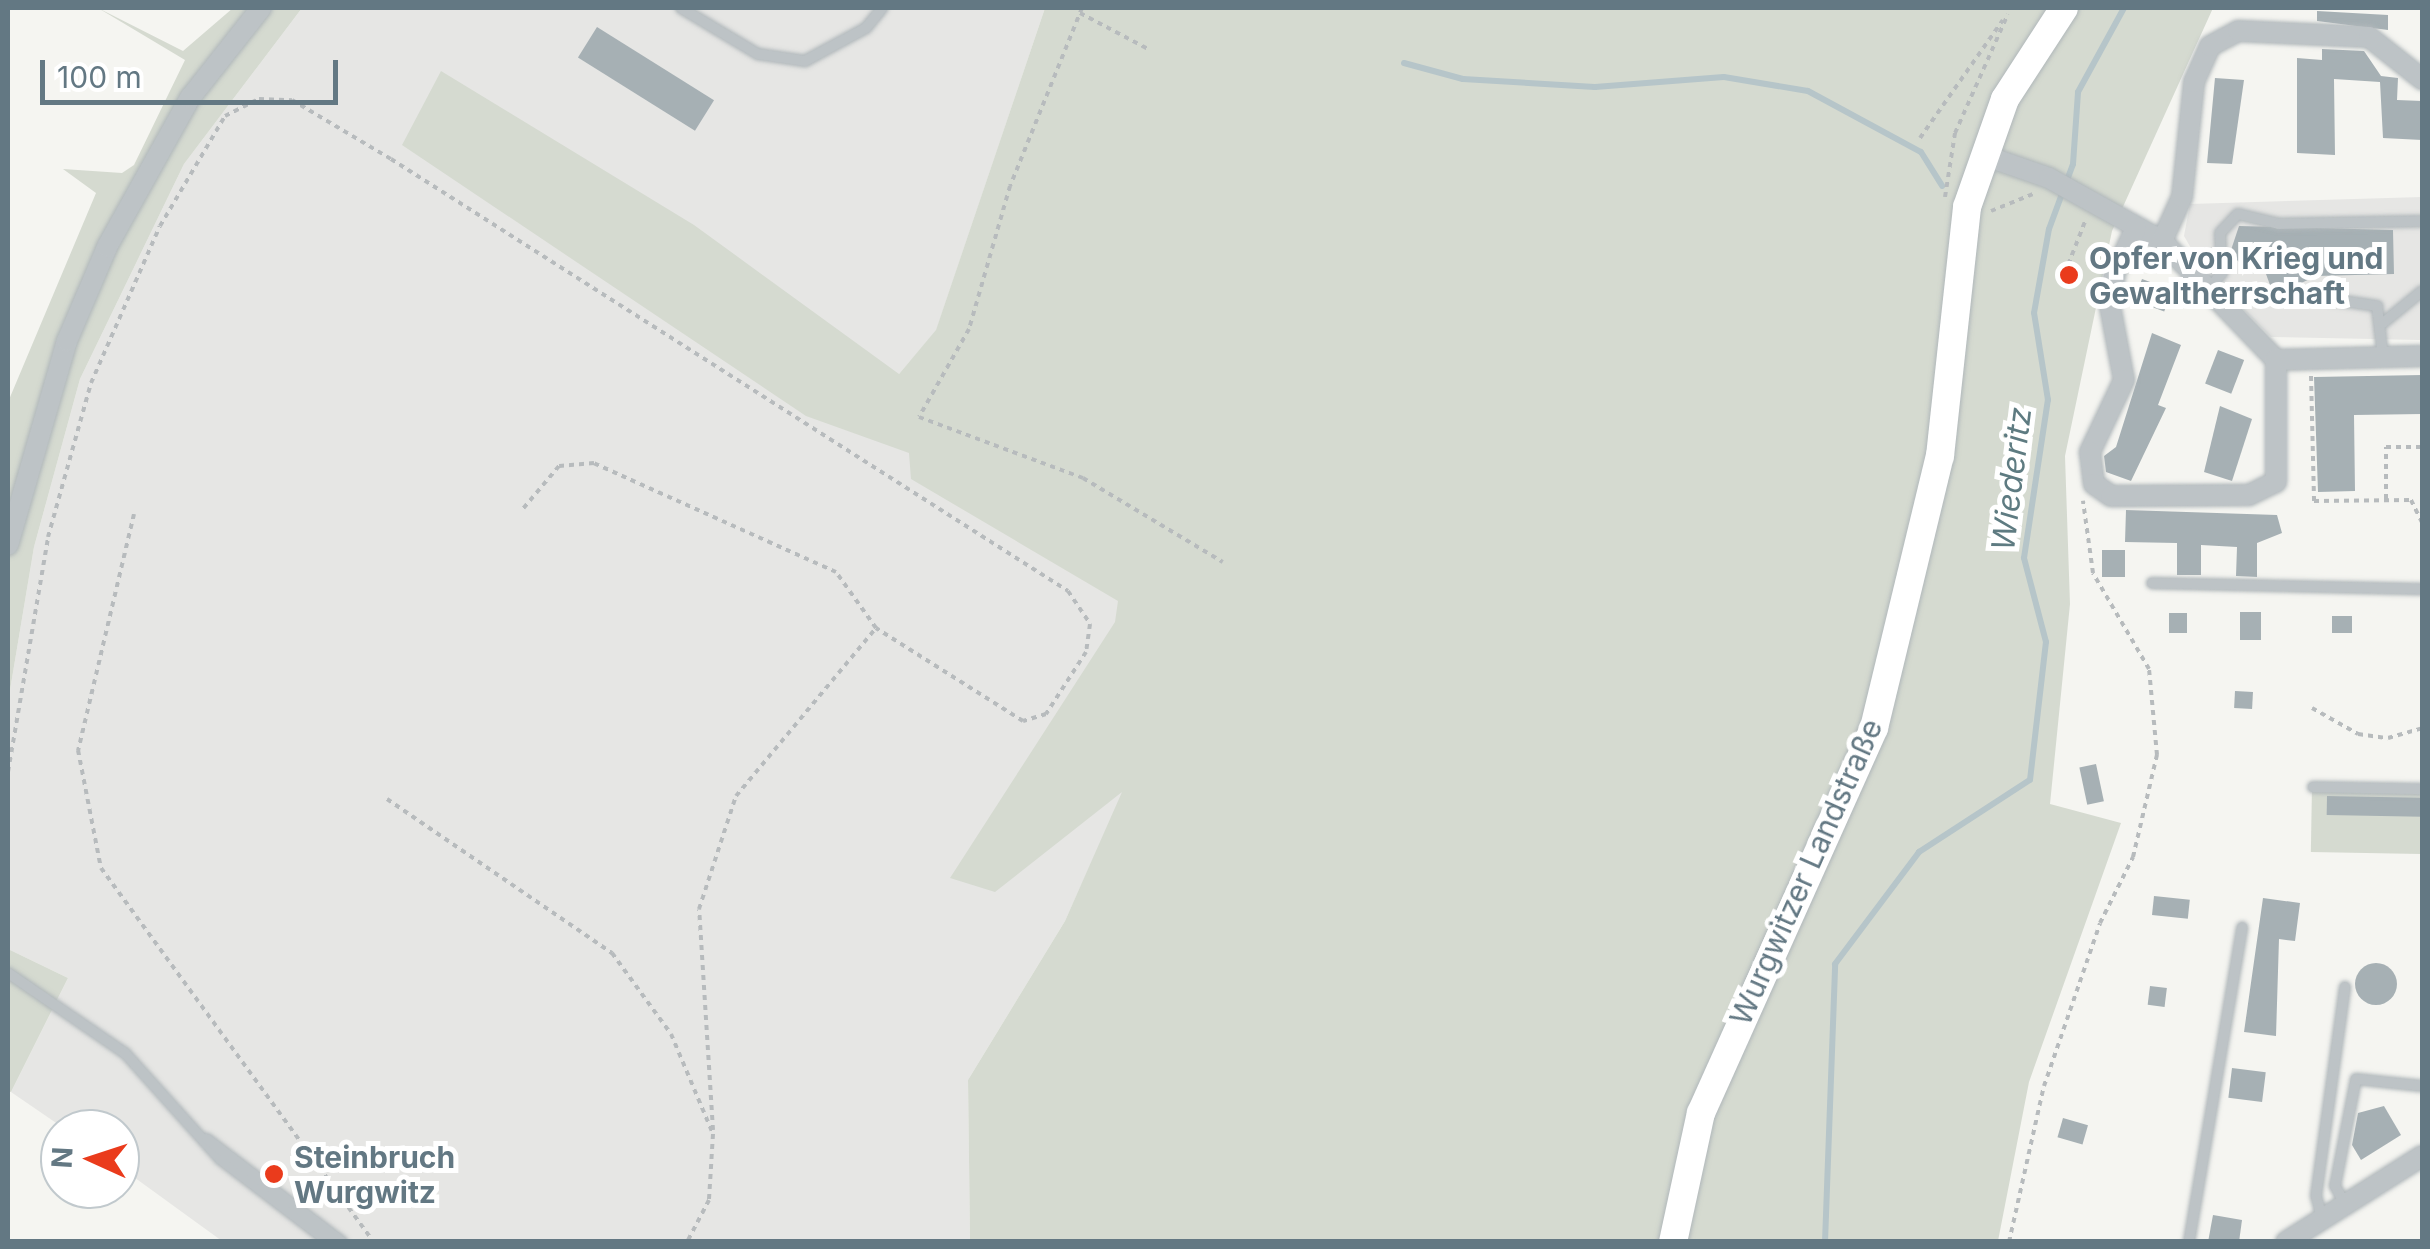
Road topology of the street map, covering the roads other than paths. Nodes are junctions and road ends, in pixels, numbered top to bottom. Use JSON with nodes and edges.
{"nodes":[{"id":1,"x":261,"y":8,"type":"edge"},
{"id":2,"x":682,"y":8,"type":"edge"},
{"id":3,"x":882,"y":8,"type":"edge"},
{"id":4,"x":2064,"y":8,"type":"edge"},
{"id":5,"x":2422,"y":78,"type":"edge"},
{"id":6,"x":1983,"y":155,"type":"junction"},
{"id":7,"x":2422,"y":222,"type":"edge"},
{"id":8,"x":2136,"y":228,"type":"junction"},
{"id":9,"x":2162,"y":241,"type":"junction"},
{"id":10,"x":2209,"y":290,"type":"junction"},
{"id":11,"x":2422,"y":292,"type":"edge"},
{"id":12,"x":2330,"y":300,"type":"dead end"},
{"id":13,"x":2383,"y":323,"type":"junction"},
{"id":14,"x":2422,"y":356,"type":"edge"},
{"id":15,"x":2383,"y":357,"type":"junction"},
{"id":16,"x":2276,"y":360,"type":"junction"},
{"id":17,"x":8,"y":545,"type":"edge"},
{"id":18,"x":2152,"y":583,"type":"dead end"},
{"id":19,"x":2422,"y":590,"type":"edge"},
{"id":20,"x":2313,"y":788,"type":"dead end"},
{"id":21,"x":2422,"y":788,"type":"edge"},
{"id":22,"x":2242,"y":927,"type":"dead end"},
{"id":23,"x":8,"y":972,"type":"edge"},
{"id":24,"x":2345,"y":987,"type":"dead end"},
{"id":25,"x":2422,"y":1086,"type":"edge"},
{"id":26,"x":194,"y":1130,"type":"junction"},
{"id":27,"x":2422,"y":1156,"type":"edge"},
{"id":28,"x":2344,"y":1204,"type":"junction"},
{"id":29,"x":2322,"y":1218,"type":"junction"},
{"id":30,"x":329,"y":1242,"type":"edge"},
{"id":31,"x":342,"y":1242,"type":"edge"},
{"id":32,"x":1673,"y":1242,"type":"edge"},
{"id":33,"x":2189,"y":1242,"type":"edge"},
{"id":34,"x":2286,"y":1242,"type":"edge"}],
"edges":[{"from":1,"to":17,"type":"street"},
{"from":2,"to":3,"type":"lane"},
{"from":4,"to":6,"type":"main road","name":"Wurgwitzer Landstraße"},
{"from":5,"to":9,"type":"street"},
{"from":6,"to":8,"type":"street"},
{"from":6,"to":32,"type":"main road","name":"Wurgwitzer Landstraße"},
{"from":7,"to":10,"type":"lane"},
{"from":8,"to":9,"type":"street"},
{"from":8,"to":16,"type":"street"},
{"from":9,"to":10,"type":"street"},
{"from":10,"to":16,"type":"street"},
{"from":11,"to":13,"type":"lane"},
{"from":12,"to":13,"type":"lane"},
{"from":13,"to":15,"type":"lane"},
{"from":14,"to":15,"type":"street"},
{"from":15,"to":16,"type":"street"},
{"from":18,"to":19,"type":"lane"},
{"from":20,"to":21,"type":"lane"},
{"from":22,"to":33,"type":"lane"},
{"from":23,"to":26,"type":"lane"},
{"from":24,"to":29,"type":"lane"},
{"from":25,"to":28,"type":"lane"},
{"from":26,"to":30,"type":"lane"},
{"from":26,"to":31,"type":"lane"},
{"from":27,"to":28,"type":"street"},
{"from":28,"to":29,"type":"street"},
{"from":29,"to":34,"type":"street"}]}
